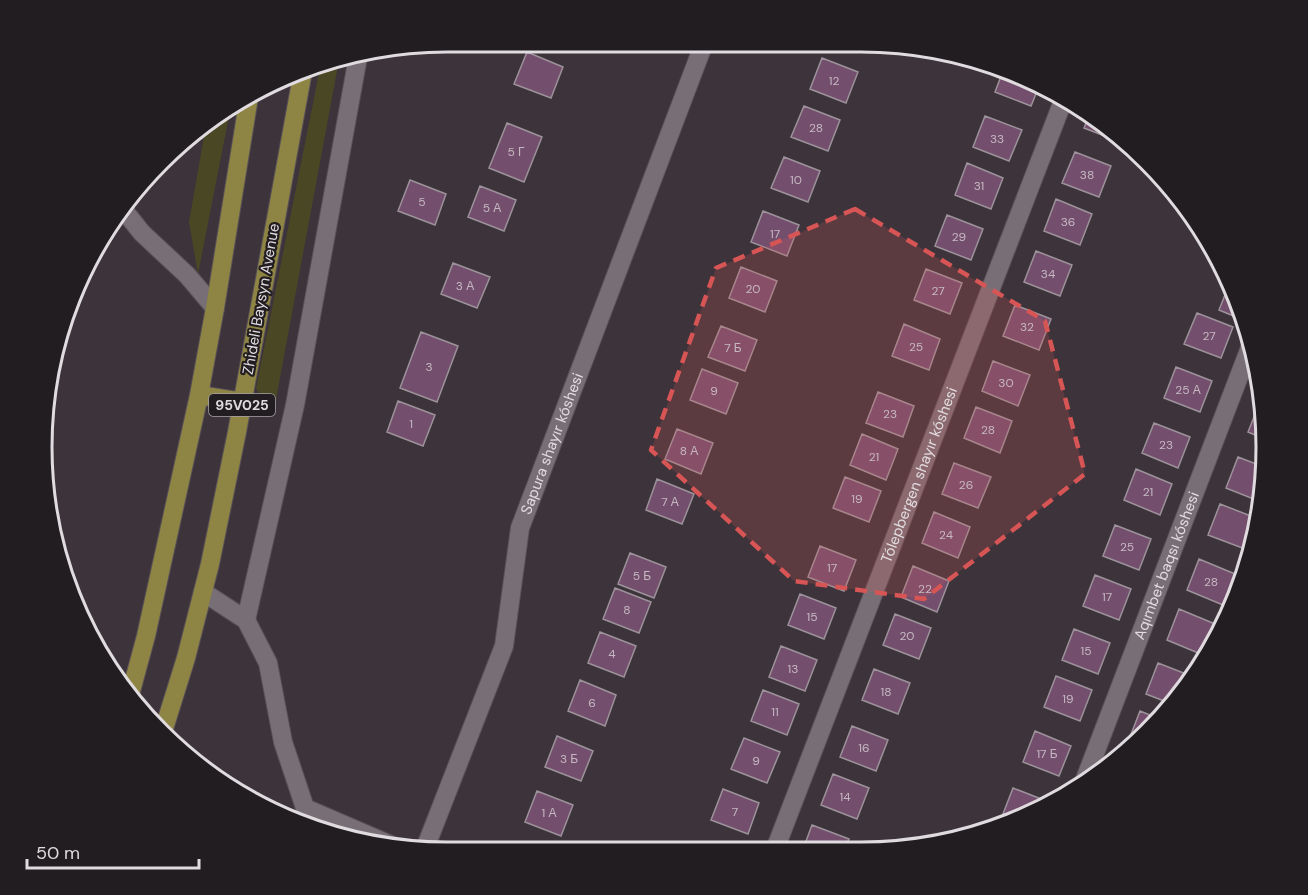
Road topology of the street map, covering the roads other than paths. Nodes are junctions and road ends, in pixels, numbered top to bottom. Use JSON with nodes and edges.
{"nodes":[{"id":1,"x":701,"y":52,"type":"edge"},
{"id":2,"x":357,"y":63,"type":"edge"},
{"id":3,"x":301,"y":81,"type":"edge"},
{"id":4,"x":247,"y":107,"type":"edge"},
{"id":5,"x":1061,"y":107,"type":"edge"},
{"id":6,"x":128,"y":215,"type":"edge"},
{"id":7,"x":215,"y":308,"type":"junction"},
{"id":8,"x":1245,"y":359,"type":"edge"},
{"id":9,"x":199,"y":395,"type":"junction"},
{"id":10,"x":243,"y":402,"type":"junction"},
{"id":11,"x":203,"y":592,"type":"junction"},
{"id":12,"x":246,"y":620,"type":"junction"},
{"id":13,"x":132,"y":686,"type":"edge"},
{"id":14,"x":165,"y":724,"type":"edge"},
{"id":15,"x":1089,"y":770,"type":"edge"},
{"id":16,"x":364,"y":834,"type":"edge"},
{"id":17,"x":428,"y":842,"type":"edge"},
{"id":18,"x":778,"y":842,"type":"edge"}],
"edges":[{"from":1,"to":17,"type":"street","name":"Sapura shayır kóshesi"},
{"from":2,"to":12,"type":"street"},
{"from":3,"to":10,"type":"main road","name":"Zhideli Baysyn Avenue","number":"95V025"},
{"from":4,"to":7,"type":"main road","number":"95V025"},
{"from":5,"to":18,"type":"street","name":"Tólepbergen shayır kóshesi"},
{"from":6,"to":7,"type":"street"},
{"from":7,"to":9,"type":"main road","number":"95V025"},
{"from":8,"to":15,"type":"street","name":"Aqımbet baqsı kóshesi"},
{"from":9,"to":10,"type":"main road"},
{"from":9,"to":13,"type":"main road","number":"95V025"},
{"from":10,"to":11,"type":"main road","name":"Zhideli Baysyn Avenue","number":"95V025"},
{"from":11,"to":12,"type":"street"},
{"from":11,"to":14,"type":"main road","name":"Zhideli Baysyn Avenue","number":"95V025"},
{"from":12,"to":16,"type":"street"}]}
